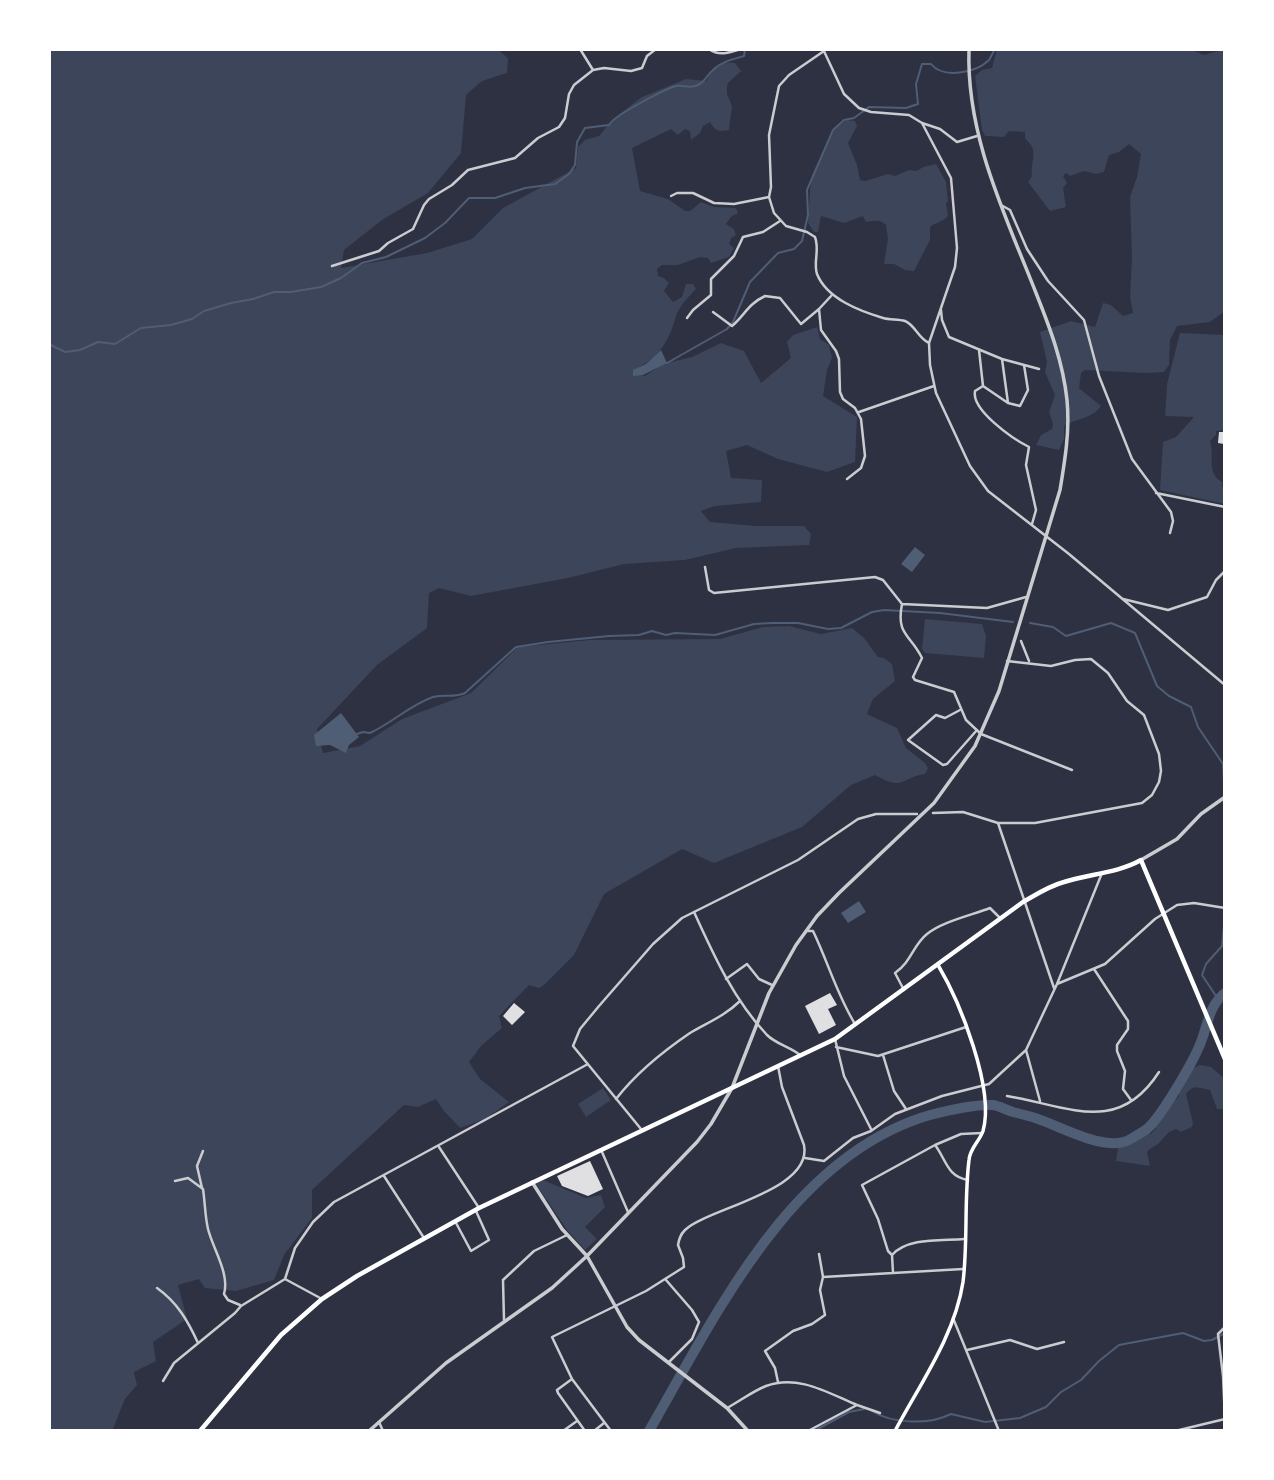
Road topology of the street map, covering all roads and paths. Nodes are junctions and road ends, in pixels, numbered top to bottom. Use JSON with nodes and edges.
{"nodes":[{"id":1,"x":580,"y":49,"type":"edge"},
{"id":2,"x":656,"y":49,"type":"edge"},
{"id":3,"x":709,"y":49,"type":"edge"},
{"id":4,"x":741,"y":49,"type":"edge"},
{"id":5,"x":970,"y":49,"type":"edge"},
{"id":6,"x":824,"y":50,"type":"edge"},
{"id":7,"x":593,"y":70,"type":"junction"},
{"id":8,"x":922,"y":123,"type":"junction"},
{"id":9,"x":977,"y":136,"type":"junction"},
{"id":10,"x":671,"y":196,"type":"dead end"},
{"id":11,"x":769,"y":197,"type":"junction"},
{"id":12,"x":1001,"y":205,"type":"junction"},
{"id":13,"x":780,"y":222,"type":"junction"},
{"id":14,"x":1019,"y":229,"type":"junction"},
{"id":15,"x":1012,"y":233,"type":"junction"},
{"id":16,"x":332,"y":266,"type":"dead end"},
{"id":17,"x":832,"y":295,"type":"junction"},
{"id":18,"x":940,"y":307,"type":"junction"},
{"id":19,"x":819,"y":309,"type":"junction"},
{"id":20,"x":713,"y":312,"type":"dead end"},
{"id":21,"x":687,"y":318,"type":"dead end"},
{"id":22,"x":929,"y":343,"type":"junction"},
{"id":23,"x":979,"y":350,"type":"junction"},
{"id":24,"x":1002,"y":359,"type":"junction"},
{"id":25,"x":1024,"y":365,"type":"junction"},
{"id":26,"x":1039,"y":369,"type":"dead end"},
{"id":27,"x":934,"y":386,"type":"junction"},
{"id":28,"x":983,"y":386,"type":"junction"},
{"id":29,"x":1008,"y":403,"type":"junction"},
{"id":30,"x":859,"y":412,"type":"junction"},
{"id":31,"x":847,"y":479,"type":"dead end"},
{"id":32,"x":1156,"y":493,"type":"junction"},
{"id":33,"x":1225,"y":507,"type":"edge"},
{"id":34,"x":1032,"y":526,"type":"junction"},
{"id":35,"x":1170,"y":533,"type":"dead end"},
{"id":36,"x":1045,"y":537,"type":"junction"},
{"id":37,"x":705,"y":567,"type":"dead end"},
{"id":38,"x":1225,"y":572,"type":"edge"},
{"id":39,"x":1027,"y":597,"type":"junction"},
{"id":40,"x":1123,"y":599,"type":"junction"},
{"id":41,"x":902,"y":604,"type":"junction"},
{"id":42,"x":1021,"y":641,"type":"dead end"},
{"id":43,"x":1007,"y":661,"type":"junction"},
{"id":44,"x":1029,"y":663,"type":"junction"},
{"id":45,"x":1225,"y":685,"type":"edge"},
{"id":46,"x":960,"y":710,"type":"junction"},
{"id":47,"x":979,"y":732,"type":"junction"},
{"id":48,"x":1072,"y":770,"type":"dead end"},
{"id":49,"x":1225,"y":797,"type":"edge"},
{"id":50,"x":933,"y":813,"type":"dead end"},
{"id":51,"x":917,"y":814,"type":"dead end"},
{"id":52,"x":998,"y":823,"type":"junction"},
{"id":53,"x":1141,"y":860,"type":"junction"},
{"id":54,"x":1102,"y":873,"type":"junction"},
{"id":55,"x":1023,"y":902,"type":"junction"},
{"id":56,"x":1225,"y":908,"type":"edge"},
{"id":57,"x":694,"y":912,"type":"junction"},
{"id":58,"x":1164,"y":912,"type":"junction"},
{"id":59,"x":1001,"y":918,"type":"junction"},
{"id":60,"x":806,"y":931,"type":"junction"},
{"id":61,"x":938,"y":965,"type":"junction"},
{"id":62,"x":1094,"y":969,"type":"junction"},
{"id":63,"x":726,"y":979,"type":"junction"},
{"id":64,"x":1057,"y":984,"type":"junction"},
{"id":65,"x":772,"y":985,"type":"junction"},
{"id":66,"x":1054,"y":988,"type":"junction"},
{"id":67,"x":904,"y":990,"type":"junction"},
{"id":68,"x":740,"y":1001,"type":"junction"},
{"id":69,"x":757,"y":1022,"type":"junction"},
{"id":70,"x":856,"y":1025,"type":"junction"},
{"id":71,"x":966,"y":1027,"type":"junction"},
{"id":72,"x":835,"y":1039,"type":"junction"},
{"id":73,"x":836,"y":1047,"type":"junction"},
{"id":74,"x":1026,"y":1050,"type":"junction"},
{"id":75,"x":883,"y":1055,"type":"junction"},
{"id":76,"x":800,"y":1056,"type":"junction"},
{"id":77,"x":1225,"y":1059,"type":"edge"},
{"id":78,"x":588,"y":1064,"type":"junction"},
{"id":79,"x":778,"y":1066,"type":"junction"},
{"id":80,"x":1159,"y":1072,"type":"dead end"},
{"id":81,"x":732,"y":1088,"type":"junction"},
{"id":82,"x":984,"y":1089,"type":"junction"},
{"id":83,"x":1007,"y":1096,"type":"dead end"},
{"id":84,"x":616,"y":1099,"type":"junction"},
{"id":85,"x":1041,"y":1101,"type":"junction"},
{"id":86,"x":1132,"y":1101,"type":"junction"},
{"id":87,"x":906,"y":1109,"type":"junction"},
{"id":88,"x":642,"y":1130,"type":"junction"},
{"id":89,"x":871,"y":1130,"type":"junction"},
{"id":90,"x":982,"y":1131,"type":"junction"},
{"id":91,"x":935,"y":1145,"type":"junction"},
{"id":92,"x":439,"y":1147,"type":"junction"},
{"id":93,"x":601,"y":1149,"type":"junction"},
{"id":94,"x":203,"y":1151,"type":"dead end"},
{"id":95,"x":804,"y":1158,"type":"junction"},
{"id":96,"x":384,"y":1176,"type":"junction"},
{"id":97,"x":968,"y":1180,"type":"junction"},
{"id":98,"x":175,"y":1181,"type":"dead end"},
{"id":99,"x":531,"y":1182,"type":"junction"},
{"id":100,"x":202,"y":1188,"type":"junction"},
{"id":101,"x":477,"y":1209,"type":"junction"},
{"id":102,"x":628,"y":1212,"type":"junction"},
{"id":103,"x":455,"y":1221,"type":"junction"},
{"id":104,"x":567,"y":1235,"type":"junction"},
{"id":105,"x":424,"y":1238,"type":"junction"},
{"id":106,"x":965,"y":1238,"type":"junction"},
{"id":107,"x":819,"y":1254,"type":"dead end"},
{"id":108,"x":892,"y":1255,"type":"junction"},
{"id":109,"x":587,"y":1256,"type":"junction"},
{"id":110,"x":964,"y":1268,"type":"junction"},
{"id":111,"x":893,"y":1273,"type":"junction"},
{"id":112,"x":823,"y":1277,"type":"junction"},
{"id":113,"x":285,"y":1279,"type":"junction"},
{"id":114,"x":666,"y":1280,"type":"junction"},
{"id":115,"x":157,"y":1288,"type":"dead end"},
{"id":116,"x":322,"y":1299,"type":"junction"},
{"id":117,"x":241,"y":1306,"type":"junction"},
{"id":118,"x":615,"y":1306,"type":"junction"},
{"id":119,"x":953,"y":1318,"type":"junction"},
{"id":120,"x":504,"y":1320,"type":"junction"},
{"id":121,"x":1225,"y":1327,"type":"edge"},
{"id":122,"x":1064,"y":1342,"type":"dead end"},
{"id":123,"x":198,"y":1343,"type":"junction"},
{"id":124,"x":967,"y":1350,"type":"junction"},
{"id":125,"x":670,"y":1365,"type":"junction"},
{"id":126,"x":572,"y":1379,"type":"junction"},
{"id":127,"x":163,"y":1381,"type":"dead end"},
{"id":128,"x":778,"y":1382,"type":"junction"},
{"id":129,"x":857,"y":1405,"type":"junction"},
{"id":130,"x":727,"y":1408,"type":"junction"},
{"id":131,"x":880,"y":1413,"type":"dead end"},
{"id":132,"x":1225,"y":1419,"type":"edge"},
{"id":133,"x":577,"y":1421,"type":"junction"},
{"id":134,"x":379,"y":1422,"type":"junction"},
{"id":135,"x":604,"y":1423,"type":"junction"},
{"id":136,"x":200,"y":1431,"type":"edge"},
{"id":137,"x":369,"y":1431,"type":"edge"},
{"id":138,"x":383,"y":1431,"type":"edge"},
{"id":139,"x":563,"y":1431,"type":"edge"},
{"id":140,"x":585,"y":1431,"type":"edge"},
{"id":141,"x":594,"y":1431,"type":"edge"},
{"id":142,"x":611,"y":1431,"type":"edge"},
{"id":143,"x":748,"y":1431,"type":"edge"},
{"id":144,"x":808,"y":1431,"type":"edge"},
{"id":145,"x":894,"y":1431,"type":"edge"},
{"id":146,"x":999,"y":1431,"type":"edge"},
{"id":147,"x":1175,"y":1431,"type":"edge"}],
"edges":[{"from":1,"to":7,"type":"street"},
{"from":2,"to":7,"type":"street"},
{"from":3,"to":4,"type":"street"},
{"from":5,"to":9,"type":"street"},
{"from":6,"to":8,"type":"street"},
{"from":6,"to":11,"type":"street"},
{"from":7,"to":16,"type":"street"},
{"from":8,"to":9,"type":"street"},
{"from":8,"to":18,"type":"street"},
{"from":9,"to":12,"type":"street"},
{"from":10,"to":11,"type":"street"},
{"from":11,"to":13,"type":"street"},
{"from":12,"to":14,"type":"street"},
{"from":12,"to":15,"type":"street"},
{"from":13,"to":17,"type":"street"},
{"from":13,"to":21,"type":"street"},
{"from":14,"to":15,"type":"street"},
{"from":14,"to":32,"type":"street"},
{"from":15,"to":36,"type":"street"},
{"from":17,"to":19,"type":"street"},
{"from":17,"to":22,"type":"street"},
{"from":18,"to":22,"type":"street"},
{"from":18,"to":23,"type":"street"},
{"from":19,"to":20,"type":"street"},
{"from":19,"to":30,"type":"street"},
{"from":22,"to":27,"type":"street"},
{"from":23,"to":24,"type":"street"},
{"from":23,"to":28,"type":"street"},
{"from":24,"to":25,"type":"street"},
{"from":24,"to":29,"type":"street"},
{"from":25,"to":26,"type":"street"},
{"from":25,"to":29,"type":"street"},
{"from":27,"to":30,"type":"street"},
{"from":27,"to":34,"type":"street"},
{"from":28,"to":29,"type":"street"},
{"from":28,"to":34,"type":"street"},
{"from":30,"to":31,"type":"street"},
{"from":32,"to":33,"type":"street"},
{"from":32,"to":35,"type":"street"},
{"from":34,"to":36,"type":"street"},
{"from":36,"to":39,"type":"street"},
{"from":36,"to":40,"type":"street"},
{"from":37,"to":41,"type":"street"},
{"from":38,"to":40,"type":"street"},
{"from":39,"to":41,"type":"street"},
{"from":39,"to":43,"type":"street"},
{"from":40,"to":45,"type":"street"},
{"from":41,"to":46,"type":"street"},
{"from":42,"to":44,"type":"street"},
{"from":43,"to":44,"type":"street"},
{"from":43,"to":47,"type":"street"},
{"from":44,"to":52,"type":"street"},
{"from":46,"to":47,"type":"street"},
{"from":46,"to":47,"type":"street"},
{"from":47,"to":48,"type":"street"},
{"from":47,"to":60,"type":"street"},
{"from":49,"to":53,"type":"street"},
{"from":50,"to":52,"type":"street"},
{"from":51,"to":57,"type":"street"},
{"from":52,"to":55,"type":"street"},
{"from":53,"to":54,"type":"main road"},
{"from":53,"to":58,"type":"main road"},
{"from":54,"to":55,"type":"main road"},
{"from":54,"to":64,"type":"street"},
{"from":55,"to":59,"type":"main road"},
{"from":55,"to":66,"type":"street"},
{"from":56,"to":58,"type":"street"},
{"from":57,"to":63,"type":"street"},
{"from":57,"to":78,"type":"street"},
{"from":58,"to":62,"type":"street"},
{"from":58,"to":77,"type":"main road"},
{"from":59,"to":61,"type":"main road"},
{"from":59,"to":67,"type":"street"},
{"from":60,"to":65,"type":"street"},
{"from":60,"to":70,"type":"street"},
{"from":61,"to":67,"type":"main road"},
{"from":61,"to":71,"type":"main road"},
{"from":62,"to":64,"type":"street"},
{"from":62,"to":86,"type":"street"},
{"from":63,"to":65,"type":"street"},
{"from":63,"to":68,"type":"street"},
{"from":64,"to":66,"type":"street"},
{"from":65,"to":69,"type":"street"},
{"from":66,"to":74,"type":"street"},
{"from":67,"to":70,"type":"main road"},
{"from":68,"to":69,"type":"street"},
{"from":68,"to":84,"type":"street"},
{"from":69,"to":76,"type":"street"},
{"from":69,"to":81,"type":"street"},
{"from":70,"to":72,"type":"main road"},
{"from":71,"to":75,"type":"street"},
{"from":71,"to":82,"type":"main road"},
{"from":72,"to":73,"type":"street"},
{"from":72,"to":76,"type":"main road"},
{"from":73,"to":75,"type":"street"},
{"from":73,"to":89,"type":"street"},
{"from":74,"to":82,"type":"street"},
{"from":74,"to":85,"type":"street"},
{"from":75,"to":87,"type":"street"},
{"from":76,"to":79,"type":"main road"},
{"from":78,"to":84,"type":"street"},
{"from":78,"to":92,"type":"street"},
{"from":79,"to":81,"type":"main road"},
{"from":79,"to":95,"type":"street"},
{"from":80,"to":86,"type":"street"},
{"from":81,"to":88,"type":"main road"},
{"from":81,"to":102,"type":"street"},
{"from":82,"to":87,"type":"street"},
{"from":82,"to":90,"type":"main road"},
{"from":83,"to":85,"type":"street"},
{"from":84,"to":88,"type":"street"},
{"from":85,"to":86,"type":"street"},
{"from":87,"to":89,"type":"street"},
{"from":88,"to":93,"type":"main road"},
{"from":89,"to":95,"type":"street"},
{"from":90,"to":91,"type":"street"},
{"from":90,"to":97,"type":"main road"},
{"from":91,"to":97,"type":"street"},
{"from":91,"to":108,"type":"street"},
{"from":92,"to":96,"type":"street"},
{"from":92,"to":101,"type":"street"},
{"from":93,"to":99,"type":"main road"},
{"from":93,"to":102,"type":"street"},
{"from":94,"to":100,"type":"street"},
{"from":95,"to":114,"type":"street"},
{"from":96,"to":105,"type":"street"},
{"from":96,"to":113,"type":"street"},
{"from":97,"to":106,"type":"main road"},
{"from":98,"to":100,"type":"street"},
{"from":99,"to":101,"type":"main road"},
{"from":99,"to":104,"type":"street"},
{"from":100,"to":117,"type":"street"},
{"from":101,"to":103,"type":"main road"},
{"from":101,"to":103,"type":"street"},
{"from":102,"to":109,"type":"street"},
{"from":103,"to":105,"type":"main road"},
{"from":104,"to":109,"type":"street"},
{"from":104,"to":120,"type":"street"},
{"from":105,"to":116,"type":"main road"},
{"from":106,"to":108,"type":"street"},
{"from":106,"to":110,"type":"main road"},
{"from":107,"to":112,"type":"street"},
{"from":108,"to":111,"type":"street"},
{"from":109,"to":118,"type":"street"},
{"from":109,"to":120,"type":"street"},
{"from":110,"to":111,"type":"street"},
{"from":110,"to":119,"type":"main road"},
{"from":111,"to":112,"type":"street"},
{"from":112,"to":128,"type":"street"},
{"from":113,"to":116,"type":"street"},
{"from":113,"to":117,"type":"street"},
{"from":114,"to":118,"type":"street"},
{"from":114,"to":125,"type":"street"},
{"from":115,"to":123,"type":"street"},
{"from":116,"to":136,"type":"main road"},
{"from":117,"to":123,"type":"street"},
{"from":118,"to":125,"type":"street"},
{"from":118,"to":126,"type":"street"},
{"from":119,"to":124,"type":"street"},
{"from":119,"to":145,"type":"main road"},
{"from":120,"to":134,"type":"street"},
{"from":121,"to":132,"type":"street"},
{"from":122,"to":124,"type":"street"},
{"from":123,"to":127,"type":"street"},
{"from":124,"to":146,"type":"street"},
{"from":125,"to":130,"type":"street"},
{"from":126,"to":133,"type":"street"},
{"from":126,"to":135,"type":"street"},
{"from":128,"to":129,"type":"street"},
{"from":128,"to":130,"type":"street"},
{"from":129,"to":131,"type":"street"},
{"from":129,"to":144,"type":"street"},
{"from":130,"to":143,"type":"street"},
{"from":132,"to":147,"type":"street"},
{"from":133,"to":139,"type":"street"},
{"from":133,"to":140,"type":"street"},
{"from":134,"to":137,"type":"street"},
{"from":134,"to":138,"type":"street"},
{"from":135,"to":141,"type":"street"},
{"from":135,"to":142,"type":"street"}]}
